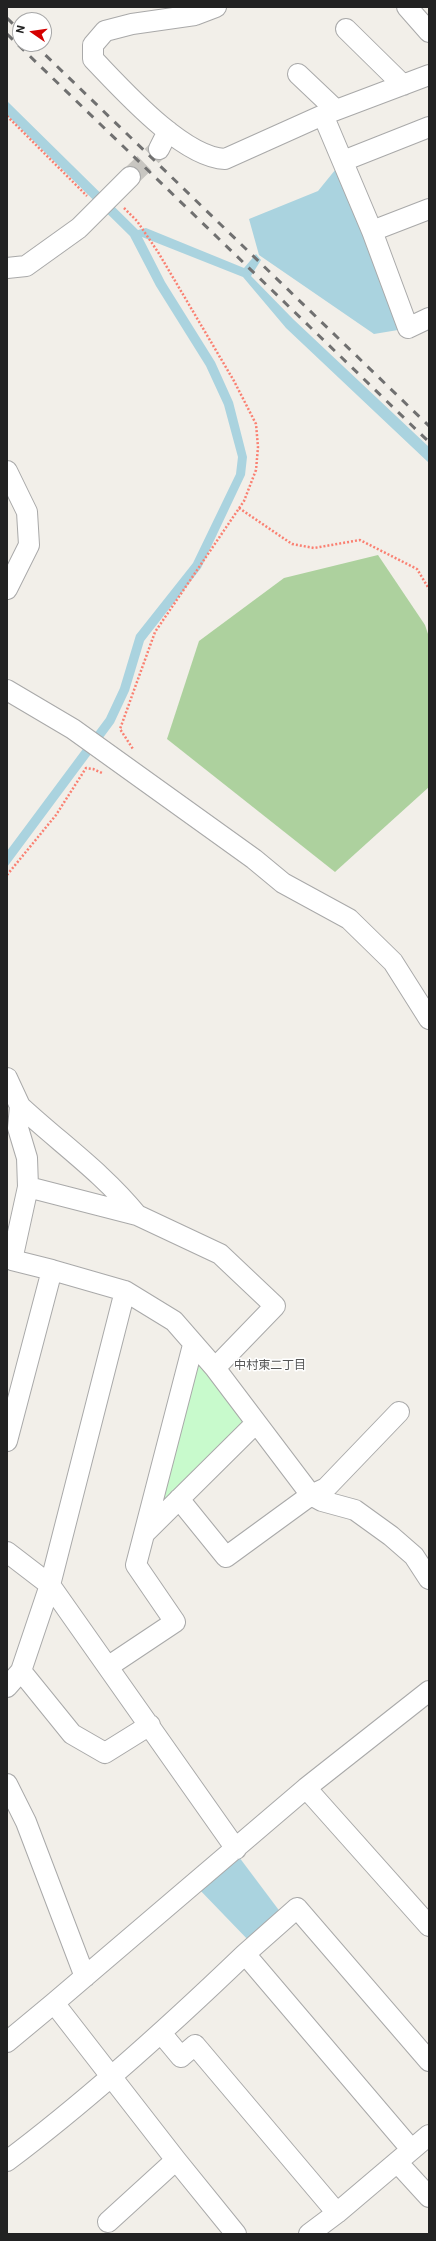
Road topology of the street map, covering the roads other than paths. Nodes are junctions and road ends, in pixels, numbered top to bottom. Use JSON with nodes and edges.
{"nodes":[{"id":1,"x":216,"y":7,"type":"edge"},
{"id":2,"x":407,"y":7,"type":"edge"},
{"id":3,"x":346,"y":28,"type":"dead end"},
{"id":4,"x":429,"y":32,"type":"edge"},
{"id":5,"x":298,"y":74,"type":"dead end"},
{"id":6,"x":429,"y":75,"type":"edge"},
{"id":7,"x":403,"y":84,"type":"junction"},
{"id":8,"x":330,"y":112,"type":"junction"},
{"id":9,"x":429,"y":127,"type":"edge"},
{"id":10,"x":168,"y":131,"type":"junction"},
{"id":11,"x":159,"y":149,"type":"tunnel mouth"},
{"id":12,"x":343,"y":161,"type":"junction"},
{"id":13,"x":130,"y":177,"type":"tunnel mouth"},
{"id":14,"x":429,"y":209,"type":"edge"},
{"id":15,"x":372,"y":231,"type":"junction"},
{"id":16,"x":7,"y":268,"type":"edge"},
{"id":17,"x":429,"y":318,"type":"edge"},
{"id":18,"x":7,"y":470,"type":"edge"},
{"id":19,"x":7,"y":590,"type":"edge"},
{"id":20,"x":7,"y":690,"type":"edge"},
{"id":21,"x":429,"y":1019,"type":"edge"},
{"id":22,"x":7,"y":1078,"type":"edge"},
{"id":23,"x":20,"y":1106,"type":"junction"},
{"id":24,"x":28,"y":1187,"type":"junction"},
{"id":25,"x":137,"y":1215,"type":"junction"},
{"id":26,"x":52,"y":1270,"type":"junction"},
{"id":27,"x":125,"y":1291,"type":"junction"},
{"id":28,"x":193,"y":1345,"type":"junction"},
{"id":29,"x":215,"y":1368,"type":"junction"},
{"id":30,"x":399,"y":1412,"type":"dead end"},
{"id":31,"x":256,"y":1423,"type":"junction"},
{"id":32,"x":7,"y":1441,"type":"edge"},
{"id":33,"x":310,"y":1495,"type":"junction"},
{"id":34,"x":179,"y":1499,"type":"junction"},
{"id":35,"x":144,"y":1534,"type":"junction"},
{"id":36,"x":7,"y":1552,"type":"edge"},
{"id":37,"x":429,"y":1579,"type":"edge"},
{"id":38,"x":50,"y":1585,"type":"junction"},
{"id":39,"x":109,"y":1666,"type":"junction"},
{"id":40,"x":21,"y":1670,"type":"junction"},
{"id":41,"x":7,"y":1687,"type":"edge"},
{"id":42,"x":429,"y":1691,"type":"edge"},
{"id":43,"x":150,"y":1725,"type":"junction"},
{"id":44,"x":7,"y":1784,"type":"edge"},
{"id":45,"x":306,"y":1788,"type":"junction"},
{"id":46,"x":236,"y":1849,"type":"junction"},
{"id":47,"x":429,"y":1926,"type":"edge"},
{"id":48,"x":245,"y":1954,"type":"junction"},
{"id":49,"x":85,"y":1978,"type":"junction"},
{"id":50,"x":54,"y":2003,"type":"junction"},
{"id":51,"x":161,"y":2033,"type":"junction"},
{"id":52,"x":7,"y":2041,"type":"edge"},
{"id":53,"x":429,"y":2061,"type":"edge"},
{"id":54,"x":111,"y":2076,"type":"junction"},
{"id":55,"x":429,"y":2135,"type":"edge"},
{"id":56,"x":404,"y":2156,"type":"junction"},
{"id":57,"x":176,"y":2160,"type":"junction"},
{"id":58,"x":7,"y":2161,"type":"edge"},
{"id":59,"x":429,"y":2197,"type":"edge"},
{"id":60,"x":337,"y":2213,"type":"junction"},
{"id":61,"x":108,"y":2222,"type":"dead end"},
{"id":62,"x":236,"y":2234,"type":"edge"},
{"id":63,"x":309,"y":2234,"type":"edge"}],
"edges":[{"from":1,"to":10,"type":"street"},
{"from":2,"to":4,"type":"street"},
{"from":3,"to":7,"type":"street"},
{"from":5,"to":8,"type":"street"},
{"from":6,"to":7,"type":"street"},
{"from":7,"to":8,"type":"street"},
{"from":8,"to":10,"type":"street"},
{"from":8,"to":12,"type":"street"},
{"from":9,"to":12,"type":"street"},
{"from":10,"to":11,"type":"street"},
{"from":12,"to":15,"type":"street"},
{"from":13,"to":16,"type":"street"},
{"from":14,"to":15,"type":"street"},
{"from":15,"to":17,"type":"street"},
{"from":18,"to":19,"type":"street"},
{"from":20,"to":21,"type":"street"},
{"from":22,"to":23,"type":"street"},
{"from":23,"to":24,"type":"street"},
{"from":23,"to":25,"type":"street"},
{"from":24,"to":25,"type":"street"},
{"from":24,"to":26,"type":"street"},
{"from":25,"to":29,"type":"street"},
{"from":26,"to":27,"type":"street"},
{"from":26,"to":32,"type":"street"},
{"from":27,"to":28,"type":"street"},
{"from":27,"to":38,"type":"street"},
{"from":28,"to":29,"type":"street"},
{"from":28,"to":35,"type":"street"},
{"from":29,"to":31,"type":"street"},
{"from":30,"to":33,"type":"street"},
{"from":31,"to":33,"type":"street"},
{"from":31,"to":34,"type":"street"},
{"from":33,"to":34,"type":"street"},
{"from":33,"to":37,"type":"street"},
{"from":34,"to":35,"type":"street"},
{"from":35,"to":39,"type":"street"},
{"from":36,"to":38,"type":"street"},
{"from":38,"to":39,"type":"street"},
{"from":38,"to":40,"type":"street"},
{"from":39,"to":43,"type":"street"},
{"from":40,"to":41,"type":"street"},
{"from":40,"to":43,"type":"street"},
{"from":42,"to":45,"type":"street"},
{"from":43,"to":46,"type":"street"},
{"from":44,"to":49,"type":"street"},
{"from":45,"to":46,"type":"street"},
{"from":45,"to":47,"type":"street"},
{"from":46,"to":49,"type":"street"},
{"from":48,"to":51,"type":"street"},
{"from":48,"to":53,"type":"street"},
{"from":48,"to":56,"type":"street"},
{"from":49,"to":50,"type":"street"},
{"from":50,"to":52,"type":"street"},
{"from":50,"to":54,"type":"street"},
{"from":51,"to":54,"type":"street"},
{"from":51,"to":60,"type":"street"},
{"from":54,"to":57,"type":"street"},
{"from":54,"to":58,"type":"street"},
{"from":55,"to":56,"type":"street"},
{"from":56,"to":59,"type":"street"},
{"from":56,"to":60,"type":"street"},
{"from":57,"to":61,"type":"street"},
{"from":57,"to":62,"type":"street"},
{"from":60,"to":63,"type":"street"}]}
